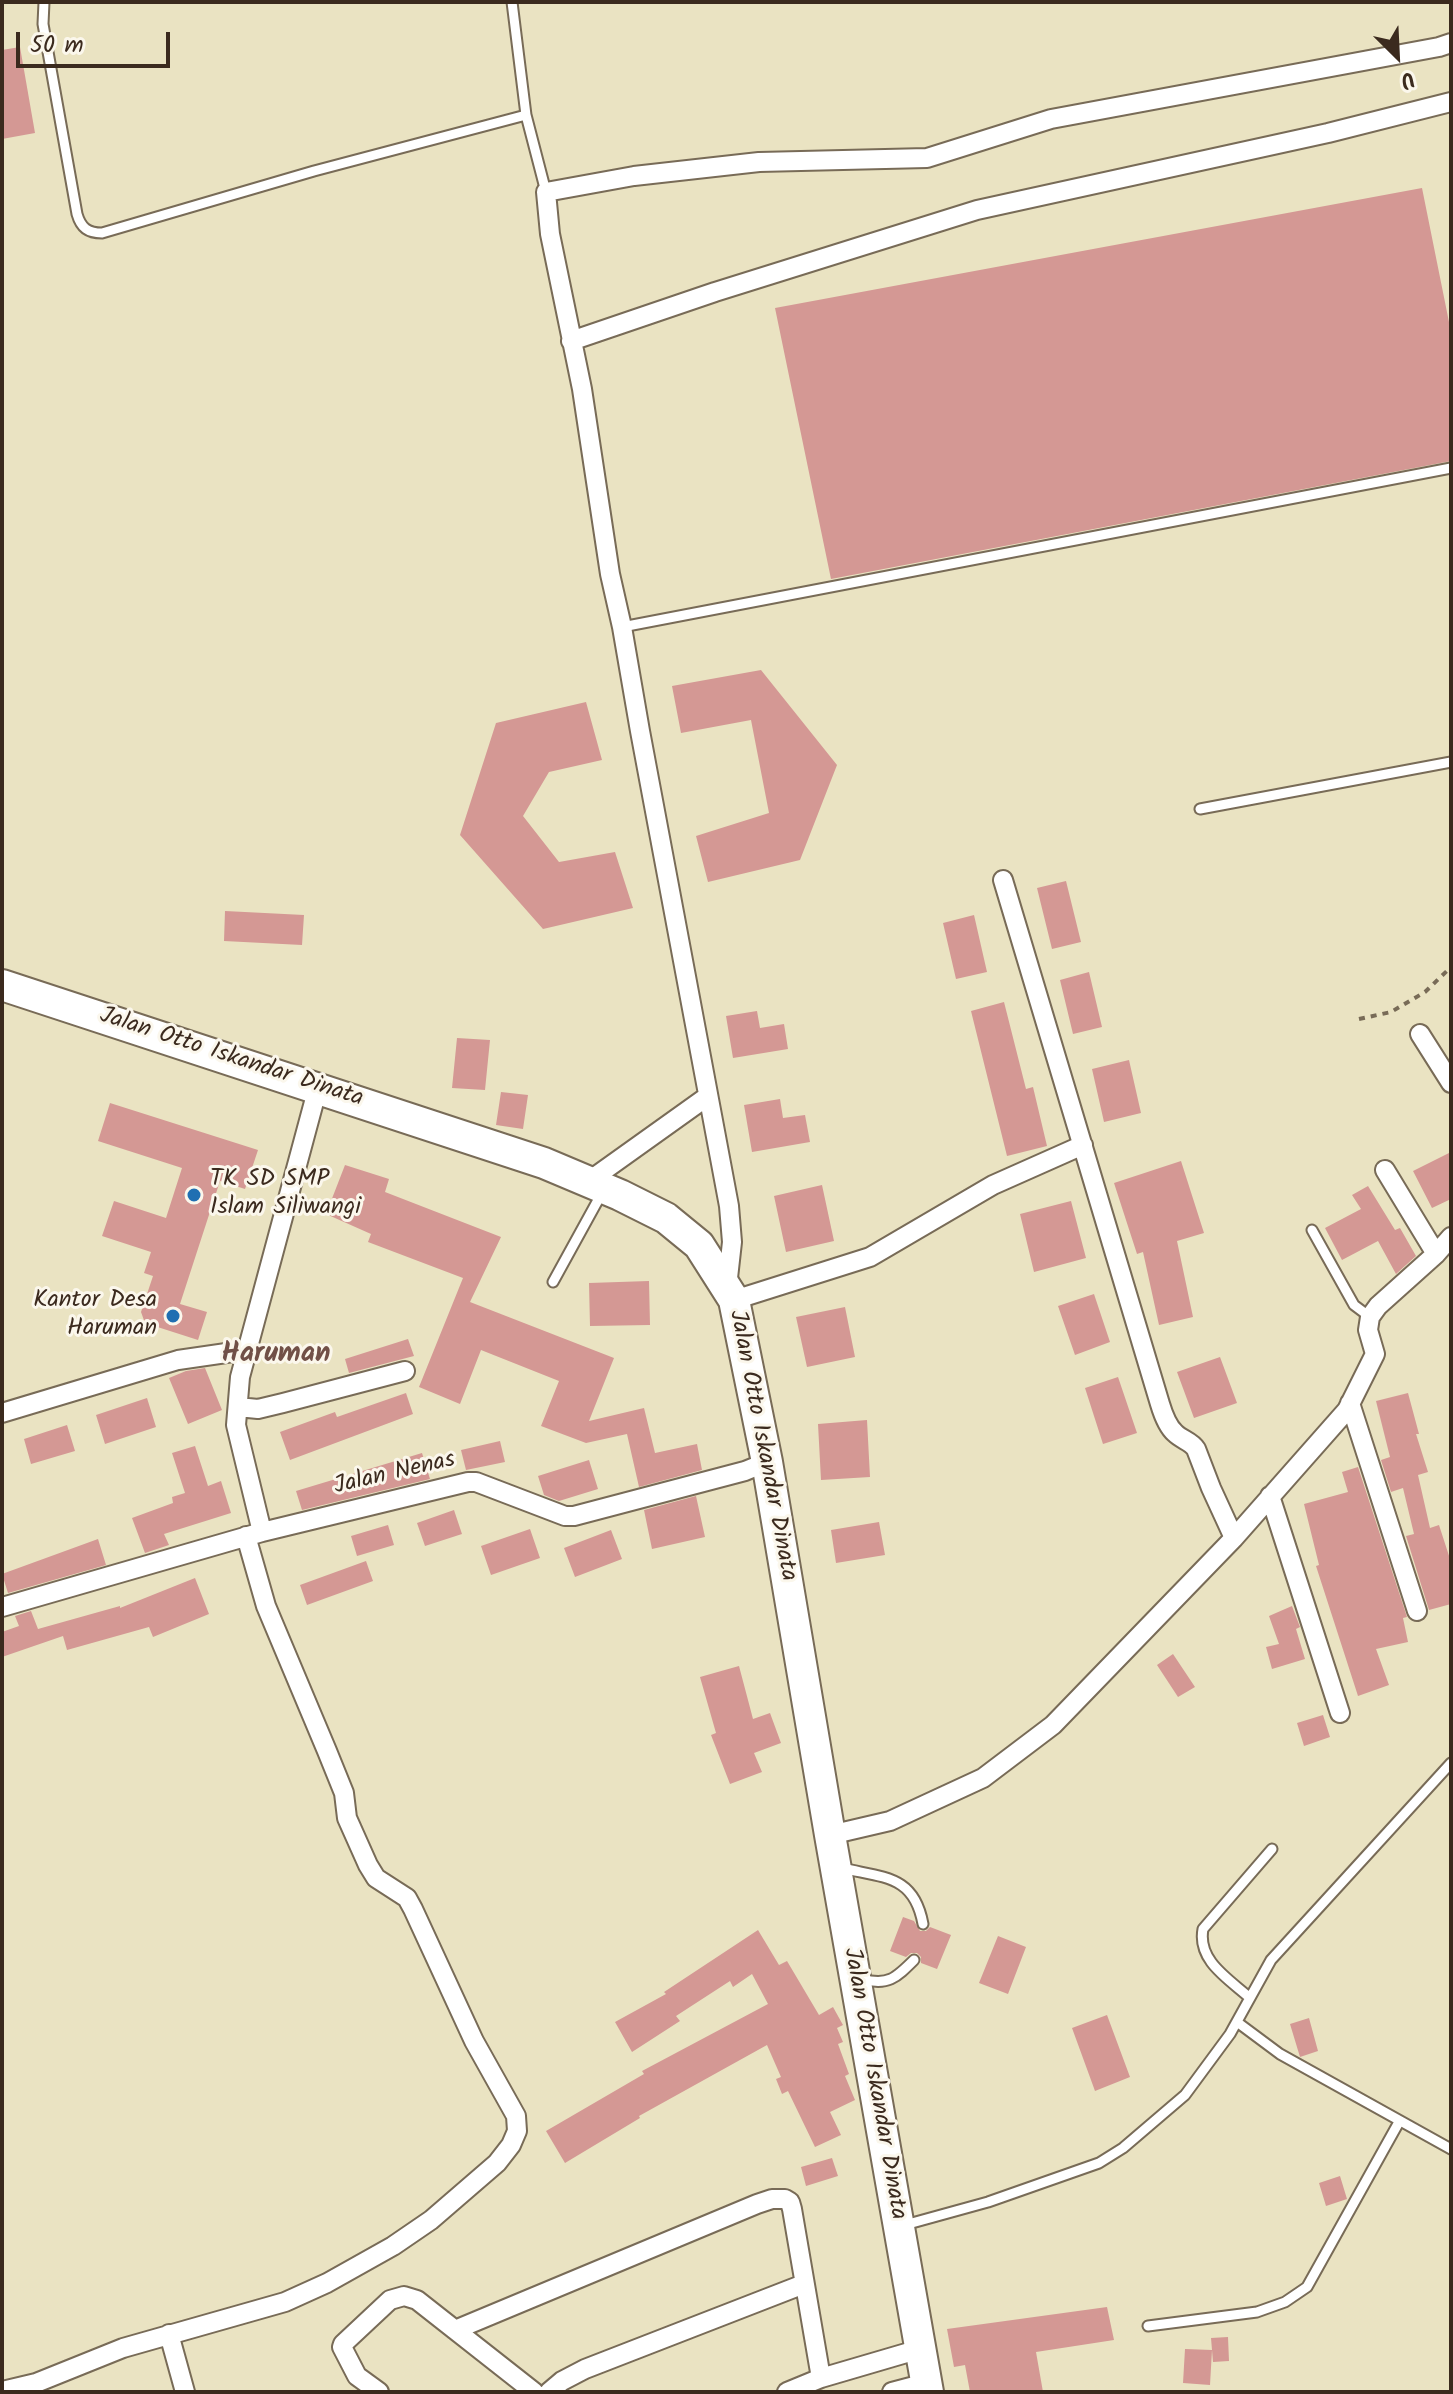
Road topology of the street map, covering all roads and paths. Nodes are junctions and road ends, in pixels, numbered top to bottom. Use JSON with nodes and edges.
{"nodes":[{"id":1,"x":44,"y":2,"type":"edge"},
{"id":2,"x":512,"y":2,"type":"edge"},
{"id":3,"x":1451,"y":43,"type":"edge"},
{"id":4,"x":1451,"y":102,"type":"edge"},
{"id":5,"x":526,"y":115,"type":"junction"},
{"id":6,"x":546,"y":192,"type":"junction"},
{"id":7,"x":571,"y":341,"type":"junction"},
{"id":8,"x":1451,"y":468,"type":"edge"},
{"id":9,"x":622,"y":627,"type":"junction"},
{"id":10,"x":1451,"y":762,"type":"edge"},
{"id":11,"x":1200,"y":809,"type":"dead end"},
{"id":12,"x":1003,"y":880,"type":"dead end"},
{"id":13,"x":1451,"y":967,"type":"edge"},
{"id":14,"x":2,"y":985,"type":"edge"},
{"id":15,"x":1359,"y":1019,"type":"dead end"},
{"id":16,"x":1420,"y":1034,"type":"dead end"},
{"id":17,"x":1451,"y":1083,"type":"edge"},
{"id":18,"x":318,"y":1087,"type":"junction"},
{"id":19,"x":708,"y":1096,"type":"junction"},
{"id":20,"x":1083,"y":1145,"type":"junction"},
{"id":21,"x":1385,"y":1170,"type":"dead end"},
{"id":22,"x":597,"y":1185,"type":"junction"},
{"id":23,"x":1312,"y":1230,"type":"dead end"},
{"id":24,"x":1451,"y":1237,"type":"edge"},
{"id":25,"x":1436,"y":1254,"type":"junction"},
{"id":26,"x":553,"y":1282,"type":"dead end"},
{"id":27,"x":731,"y":1294,"type":"junction"},
{"id":28,"x":1370,"y":1317,"type":"junction"},
{"id":29,"x":247,"y":1350,"type":"junction"},
{"id":30,"x":405,"y":1371,"type":"dead end"},
{"id":31,"x":1350,"y":1403,"type":"junction"},
{"id":32,"x":238,"y":1407,"type":"junction"},
{"id":33,"x":2,"y":1413,"type":"edge"},
{"id":34,"x":767,"y":1462,"type":"junction"},
{"id":35,"x":1270,"y":1496,"type":"junction"},
{"id":36,"x":254,"y":1534,"type":"junction"},
{"id":37,"x":1234,"y":1538,"type":"junction"},
{"id":38,"x":2,"y":1607,"type":"edge"},
{"id":39,"x":1417,"y":1611,"type":"dead end"},
{"id":40,"x":1340,"y":1713,"type":"dead end"},
{"id":41,"x":1451,"y":1763,"type":"edge"},
{"id":42,"x":830,"y":1835,"type":"junction"},
{"id":43,"x":1272,"y":1849,"type":"dead end"},
{"id":44,"x":835,"y":1866,"type":"junction"},
{"id":45,"x":923,"y":1924,"type":"dead end"},
{"id":46,"x":914,"y":1960,"type":"dead end"},
{"id":47,"x":855,"y":1977,"type":"junction"},
{"id":48,"x":1250,"y":1998,"type":"junction"},
{"id":49,"x":1237,"y":2022,"type":"junction"},
{"id":50,"x":1399,"y":2122,"type":"junction"},
{"id":51,"x":1451,"y":2149,"type":"edge"},
{"id":52,"x":899,"y":2227,"type":"junction"},
{"id":53,"x":804,"y":2284,"type":"junction"},
{"id":54,"x":1148,"y":2326,"type":"dead end"},
{"id":55,"x":455,"y":2330,"type":"junction"},
{"id":56,"x":169,"y":2334,"type":"junction"},
{"id":57,"x":920,"y":2349,"type":"junction"},
{"id":58,"x":821,"y":2378,"type":"junction"},
{"id":59,"x":360,"y":2384,"type":"edge"},
{"id":60,"x":927,"y":2388,"type":"edge"},
{"id":61,"x":2,"y":2391,"type":"edge"},
{"id":62,"x":185,"y":2392,"type":"edge"},
{"id":63,"x":379,"y":2392,"type":"edge"},
{"id":64,"x":534,"y":2392,"type":"edge"},
{"id":65,"x":549,"y":2392,"type":"edge"},
{"id":66,"x":787,"y":2392,"type":"edge"},
{"id":67,"x":892,"y":2392,"type":"edge"}],
"edges":[{"from":1,"to":5,"type":"lane"},
{"from":2,"to":5,"type":"lane"},
{"from":3,"to":6,"type":"street"},
{"from":4,"to":7,"type":"street"},
{"from":5,"to":6,"type":"lane"},
{"from":6,"to":7,"type":"street"},
{"from":7,"to":9,"type":"street"},
{"from":8,"to":9,"type":"lane"},
{"from":9,"to":19,"type":"street"},
{"from":10,"to":11,"type":"lane"},
{"from":12,"to":20,"type":"street"},
{"from":13,"to":15,"type":"path"},
{"from":14,"to":18,"type":"main road","name":"Jalan Otto Iskandar Dinata"},
{"from":16,"to":17,"type":"street"},
{"from":18,"to":22,"type":"main road","name":"Jalan Otto Iskandar Dinata"},
{"from":18,"to":29,"type":"street"},
{"from":19,"to":22,"type":"street"},
{"from":19,"to":27,"type":"street"},
{"from":20,"to":27,"type":"street"},
{"from":20,"to":37,"type":"street"},
{"from":21,"to":25,"type":"street"},
{"from":22,"to":26,"type":"lane"},
{"from":22,"to":27,"type":"main road","name":"Jalan Otto Iskandar Dinata"},
{"from":23,"to":28,"type":"lane"},
{"from":24,"to":25,"type":"street"},
{"from":25,"to":28,"type":"street"},
{"from":27,"to":34,"type":"main road","name":"Jalan Otto Iskandar Dinata"},
{"from":28,"to":31,"type":"street"},
{"from":29,"to":32,"type":"street"},
{"from":29,"to":33,"type":"street"},
{"from":30,"to":32,"type":"street"},
{"from":31,"to":35,"type":"street"},
{"from":31,"to":39,"type":"street"},
{"from":32,"to":36,"type":"street"},
{"from":34,"to":36,"type":"street","name":"Jalan Nenas"},
{"from":34,"to":42,"type":"main road","name":"Jalan Otto Iskandar Dinata"},
{"from":35,"to":37,"type":"street"},
{"from":35,"to":40,"type":"street"},
{"from":36,"to":38,"type":"street","name":"Jalan Nenas"},
{"from":36,"to":56,"type":"street"},
{"from":37,"to":42,"type":"street"},
{"from":41,"to":48,"type":"lane"},
{"from":42,"to":44,"type":"main road","name":"Jalan Otto Iskandar Dinata"},
{"from":43,"to":48,"type":"lane"},
{"from":44,"to":45,"type":"lane"},
{"from":44,"to":47,"type":"main road","name":"Jalan Otto Iskandar Dinata"},
{"from":46,"to":47,"type":"lane"},
{"from":47,"to":52,"type":"main road","name":"Jalan Otto Iskandar Dinata"},
{"from":48,"to":49,"type":"lane"},
{"from":49,"to":50,"type":"lane"},
{"from":49,"to":52,"type":"lane"},
{"from":50,"to":51,"type":"lane"},
{"from":50,"to":54,"type":"lane"},
{"from":52,"to":57,"type":"main road","name":"Jalan Otto Iskandar Dinata"},
{"from":53,"to":55,"type":"street"},
{"from":53,"to":58,"type":"street"},
{"from":53,"to":65,"type":"street"},
{"from":55,"to":59,"type":"street"},
{"from":55,"to":64,"type":"street"},
{"from":56,"to":61,"type":"street"},
{"from":56,"to":62,"type":"street"},
{"from":57,"to":58,"type":"street"},
{"from":57,"to":60,"type":"main road","name":"Jalan Otto Iskandar Dinata"},
{"from":58,"to":66,"type":"street"},
{"from":59,"to":63,"type":"street"},
{"from":60,"to":67,"type":"street"}]}
